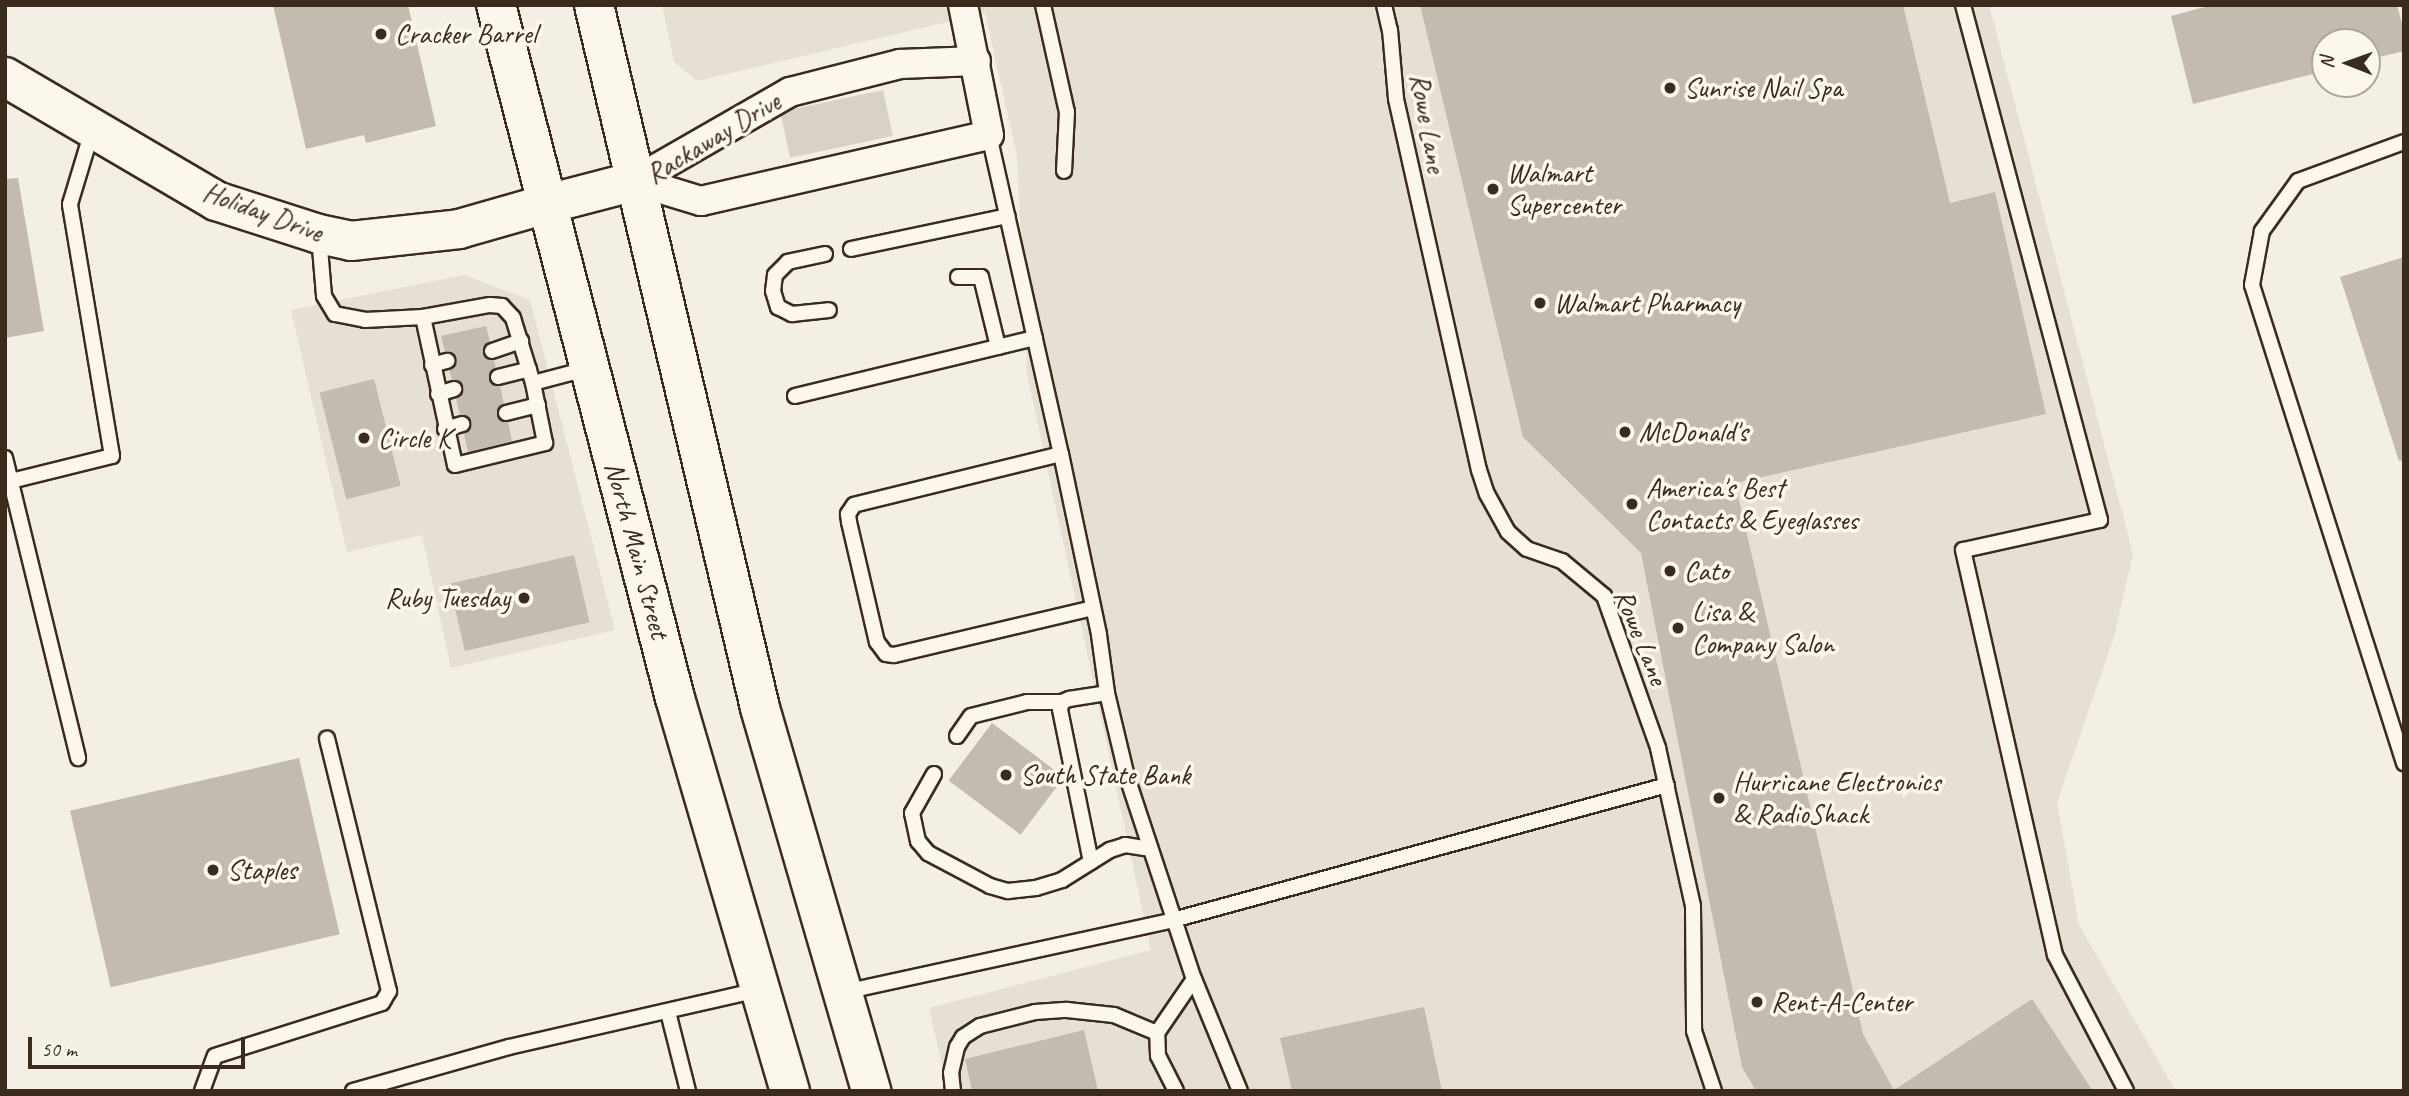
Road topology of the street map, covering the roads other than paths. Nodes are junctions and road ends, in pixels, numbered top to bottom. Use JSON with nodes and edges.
{"nodes":[{"id":1,"x":496,"y":5,"type":"edge"},
{"id":2,"x":594,"y":5,"type":"edge"},
{"id":3,"x":963,"y":5,"type":"edge"},
{"id":4,"x":1043,"y":5,"type":"edge"},
{"id":5,"x":1384,"y":5,"type":"edge"},
{"id":6,"x":1963,"y":5,"type":"edge"},
{"id":7,"x":976,"y":61,"type":"junction"},
{"id":8,"x":5,"y":77,"type":"edge"},
{"id":9,"x":92,"y":129,"type":"junction"},
{"id":10,"x":989,"y":135,"type":"junction"},
{"id":11,"x":2404,"y":142,"type":"edge"},
{"id":12,"x":1064,"y":171,"type":"dead end"},
{"id":13,"x":635,"y":181,"type":"junction"},
{"id":14,"x":547,"y":204,"type":"junction"},
{"id":15,"x":1008,"y":216,"type":"junction"},
{"id":16,"x":319,"y":234,"type":"junction"},
{"id":17,"x":851,"y":249,"type":"dead end"},
{"id":18,"x":825,"y":254,"type":"dead end"},
{"id":19,"x":958,"y":277,"type":"dead end"},
{"id":20,"x":830,"y":310,"type":"dead end"},
{"id":21,"x":422,"y":317,"type":"junction"},
{"id":22,"x":1035,"y":338,"type":"junction"},
{"id":23,"x":521,"y":341,"type":"junction"},
{"id":24,"x":998,"y":347,"type":"junction"},
{"id":25,"x":492,"y":351,"type":"dead end"},
{"id":26,"x":447,"y":361,"type":"dead end"},
{"id":27,"x":432,"y":365,"type":"junction"},
{"id":28,"x":590,"y":368,"type":"junction"},
{"id":29,"x":531,"y":376,"type":"junction"},
{"id":30,"x":498,"y":377,"type":"dead end"},
{"id":31,"x":454,"y":389,"type":"dead end"},
{"id":32,"x":438,"y":394,"type":"junction"},
{"id":33,"x":795,"y":396,"type":"dead end"},
{"id":34,"x":538,"y":405,"type":"junction"},
{"id":35,"x":506,"y":412,"type":"dead end"},
{"id":36,"x":462,"y":424,"type":"dead end"},
{"id":37,"x":445,"y":429,"type":"junction"},
{"id":38,"x":1061,"y":454,"type":"junction"},
{"id":39,"x":5,"y":458,"type":"edge"},
{"id":40,"x":11,"y":481,"type":"junction"},
{"id":41,"x":1093,"y":608,"type":"junction"},
{"id":42,"x":1107,"y":693,"type":"junction"},
{"id":43,"x":1062,"y":702,"type":"junction"},
{"id":44,"x":957,"y":736,"type":"dead end"},
{"id":45,"x":327,"y":738,"type":"dead end"},
{"id":46,"x":78,"y":758,"type":"dead end"},
{"id":47,"x":2404,"y":763,"type":"edge"},
{"id":48,"x":934,"y":774,"type":"dead end"},
{"id":49,"x":1667,"y":785,"type":"junction"},
{"id":50,"x":1150,"y":849,"type":"junction"},
{"id":51,"x":1091,"y":862,"type":"junction"},
{"id":52,"x":1172,"y":920,"type":"junction"},
{"id":53,"x":1194,"y":979,"type":"junction"},
{"id":54,"x":758,"y":990,"type":"junction"},
{"id":55,"x":842,"y":992,"type":"junction"},
{"id":56,"x":668,"y":1013,"type":"junction"},
{"id":57,"x":1157,"y":1033,"type":"junction"},
{"id":58,"x":373,"y":1088,"type":"edge"},
{"id":59,"x":202,"y":1091,"type":"edge"},
{"id":60,"x":353,"y":1091,"type":"edge"},
{"id":61,"x":688,"y":1091,"type":"edge"},
{"id":62,"x":790,"y":1091,"type":"edge"},
{"id":63,"x":871,"y":1091,"type":"edge"},
{"id":64,"x":953,"y":1091,"type":"edge"},
{"id":65,"x":1176,"y":1091,"type":"edge"},
{"id":66,"x":1240,"y":1091,"type":"edge"},
{"id":67,"x":1714,"y":1091,"type":"edge"},
{"id":68,"x":2126,"y":1091,"type":"edge"}],
"edges":[{"from":1,"to":14,"type":"main road","name":"North Main Street"},
{"from":2,"to":13,"type":"main road"},
{"from":3,"to":7,"type":"street"},
{"from":4,"to":12,"type":"lane"},
{"from":5,"to":49,"type":"lane","name":"Rowe Lane"},
{"from":6,"to":68,"type":"lane"},
{"from":7,"to":10,"type":"street"},
{"from":7,"to":13,"type":"street","name":"Rackaway Drive"},
{"from":8,"to":9,"type":"main road","name":"Holiday Drive"},
{"from":9,"to":16,"type":"main road","name":"Holiday Drive"},
{"from":9,"to":40,"type":"lane"},
{"from":10,"to":13,"type":"street","name":"Rackaway Drive"},
{"from":10,"to":15,"type":"lane"},
{"from":11,"to":47,"type":"lane"},
{"from":13,"to":14,"type":"main road","name":"Holiday Drive"},
{"from":13,"to":55,"type":"main road"},
{"from":14,"to":16,"type":"main road","name":"Holiday Drive"},
{"from":14,"to":28,"type":"main road","name":"North Main Street"},
{"from":15,"to":17,"type":"lane"},
{"from":15,"to":22,"type":"lane"},
{"from":16,"to":21,"type":"lane"},
{"from":18,"to":20,"type":"lane"},
{"from":19,"to":24,"type":"lane"},
{"from":21,"to":23,"type":"lane"},
{"from":21,"to":27,"type":"lane"},
{"from":22,"to":24,"type":"lane"},
{"from":22,"to":38,"type":"lane"},
{"from":23,"to":25,"type":"lane"},
{"from":23,"to":29,"type":"lane"},
{"from":24,"to":33,"type":"lane"},
{"from":26,"to":27,"type":"lane"},
{"from":27,"to":32,"type":"lane"},
{"from":28,"to":29,"type":"lane"},
{"from":28,"to":54,"type":"main road","name":"North Main Street"},
{"from":29,"to":30,"type":"lane"},
{"from":29,"to":34,"type":"lane"},
{"from":31,"to":32,"type":"lane"},
{"from":32,"to":37,"type":"lane"},
{"from":34,"to":35,"type":"lane"},
{"from":34,"to":37,"type":"lane"},
{"from":36,"to":37,"type":"lane"},
{"from":38,"to":41,"type":"lane"},
{"from":38,"to":41,"type":"lane"},
{"from":39,"to":40,"type":"lane"},
{"from":40,"to":46,"type":"lane"},
{"from":41,"to":42,"type":"lane"},
{"from":42,"to":43,"type":"lane"},
{"from":42,"to":50,"type":"lane"},
{"from":43,"to":44,"type":"lane"},
{"from":43,"to":51,"type":"lane"},
{"from":45,"to":59,"type":"lane"},
{"from":48,"to":51,"type":"lane"},
{"from":49,"to":52,"type":"lane"},
{"from":49,"to":67,"type":"lane","name":"Rowe Lane"},
{"from":50,"to":51,"type":"lane"},
{"from":50,"to":52,"type":"lane"},
{"from":52,"to":53,"type":"lane"},
{"from":52,"to":55,"type":"lane"},
{"from":53,"to":57,"type":"lane"},
{"from":53,"to":66,"type":"lane"},
{"from":54,"to":56,"type":"lane"},
{"from":54,"to":62,"type":"main road","name":"North Main Street"},
{"from":55,"to":63,"type":"main road"},
{"from":56,"to":58,"type":"lane"},
{"from":56,"to":61,"type":"lane"},
{"from":57,"to":64,"type":"lane"},
{"from":57,"to":65,"type":"lane"},
{"from":58,"to":60,"type":"lane"}]}
